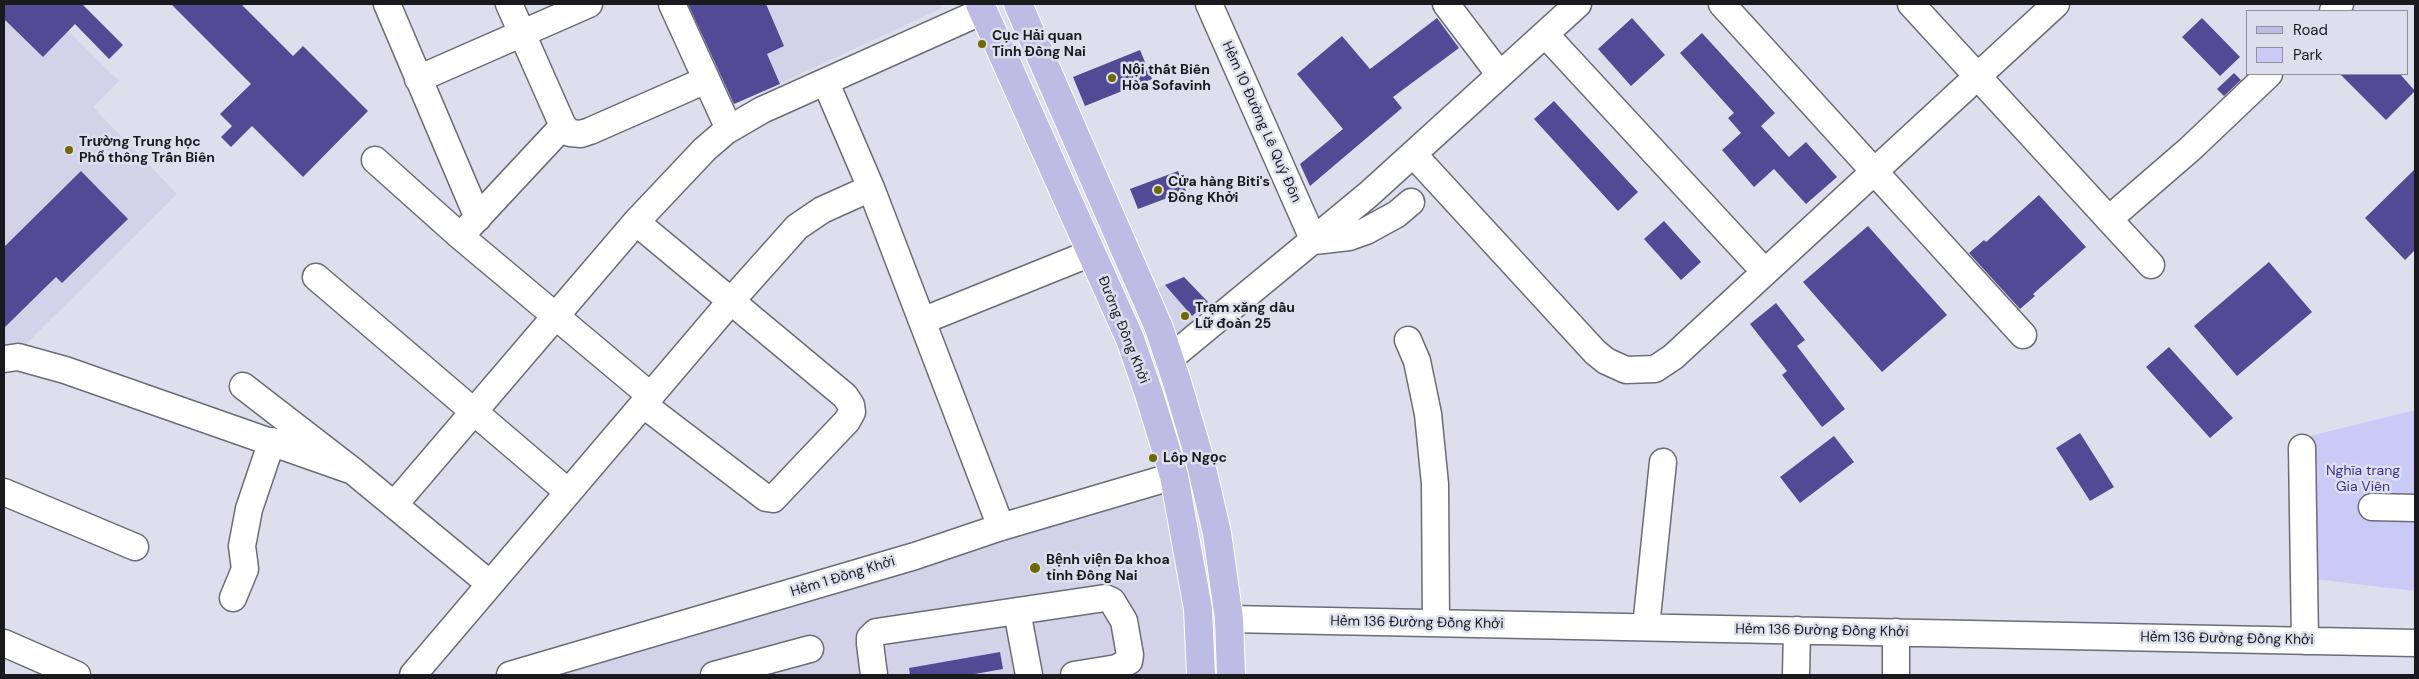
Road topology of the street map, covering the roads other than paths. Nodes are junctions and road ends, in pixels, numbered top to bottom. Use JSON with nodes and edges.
{"nodes":[{"id":1,"x":387,"y":4,"type":"edge"},
{"id":2,"x":510,"y":4,"type":"edge"},
{"id":3,"x":589,"y":4,"type":"edge"},
{"id":4,"x":672,"y":4,"type":"edge"},
{"id":5,"x":1018,"y":4,"type":"edge"},
{"id":6,"x":1209,"y":4,"type":"edge"},
{"id":7,"x":1446,"y":4,"type":"edge"},
{"id":8,"x":1578,"y":4,"type":"edge"},
{"id":9,"x":1722,"y":4,"type":"edge"},
{"id":10,"x":1911,"y":4,"type":"edge"},
{"id":11,"x":2056,"y":4,"type":"edge"},
{"id":12,"x":981,"y":7,"type":"edge"},
{"id":13,"x":522,"y":33,"type":"junction"},
{"id":14,"x":1545,"y":34,"type":"junction"},
{"id":15,"x":1500,"y":75,"type":"junction"},
{"id":16,"x":2268,"y":75,"type":"edge"},
{"id":17,"x":1978,"y":76,"type":"junction"},
{"id":18,"x":418,"y":79,"type":"junction"},
{"id":19,"x":706,"y":80,"type":"junction"},
{"id":20,"x":826,"y":83,"type":"junction"},
{"id":21,"x":563,"y":126,"type":"junction"},
{"id":22,"x":730,"y":129,"type":"junction"},
{"id":23,"x":1413,"y":154,"type":"junction"},
{"id":24,"x":375,"y":160,"type":"dead end"},
{"id":25,"x":1875,"y":171,"type":"junction"},
{"id":26,"x":871,"y":188,"type":"junction"},
{"id":27,"x":1411,"y":202,"type":"dead end"},
{"id":28,"x":2108,"y":219,"type":"junction"},
{"id":29,"x":636,"y":222,"type":"junction"},
{"id":30,"x":469,"y":227,"type":"junction"},
{"id":31,"x":1314,"y":241,"type":"junction"},
{"id":32,"x":1090,"y":253,"type":"junction"},
{"id":33,"x":2151,"y":264,"type":"dead end"},
{"id":34,"x":1765,"y":272,"type":"junction"},
{"id":35,"x":316,"y":277,"type":"dead end"},
{"id":36,"x":732,"y":301,"type":"junction"},
{"id":37,"x":554,"y":315,"type":"junction"},
{"id":38,"x":922,"y":321,"type":"junction"},
{"id":39,"x":2023,"y":335,"type":"dead end"},
{"id":40,"x":1408,"y":340,"type":"dead end"},
{"id":41,"x":4,"y":359,"type":"edge"},
{"id":42,"x":1169,"y":359,"type":"junction"},
{"id":43,"x":1141,"y":372,"type":"junction"},
{"id":44,"x":244,"y":386,"type":"dead end"},
{"id":45,"x":647,"y":400,"type":"junction"},
{"id":46,"x":473,"y":411,"type":"junction"},
{"id":47,"x":272,"y":441,"type":"junction"},
{"id":48,"x":2302,"y":448,"type":"dead end"},
{"id":49,"x":1663,"y":462,"type":"dead end"},
{"id":50,"x":353,"y":472,"type":"junction"},
{"id":51,"x":1174,"y":476,"type":"junction"},
{"id":52,"x":4,"y":492,"type":"edge"},
{"id":53,"x":568,"y":492,"type":"junction"},
{"id":54,"x":394,"y":505,"type":"junction"},
{"id":55,"x":2372,"y":507,"type":"dead end"},
{"id":56,"x":2415,"y":508,"type":"edge"},
{"id":57,"x":1001,"y":526,"type":"junction"},
{"id":58,"x":135,"y":547,"type":"dead end"},
{"id":59,"x":490,"y":584,"type":"junction"},
{"id":60,"x":233,"y":598,"type":"dead end"},
{"id":61,"x":1017,"y":611,"type":"junction"},
{"id":62,"x":1229,"y":619,"type":"junction"},
{"id":63,"x":1436,"y":623,"type":"junction"},
{"id":64,"x":1646,"y":627,"type":"junction"},
{"id":65,"x":1797,"y":630,"type":"junction"},
{"id":66,"x":1896,"y":632,"type":"junction"},
{"id":67,"x":2305,"y":641,"type":"junction"},
{"id":68,"x":4,"y":643,"type":"edge"},
{"id":69,"x":2415,"y":643,"type":"edge"},
{"id":70,"x":810,"y":649,"type":"dead end"},
{"id":71,"x":517,"y":674,"type":"edge"},
{"id":72,"x":77,"y":675,"type":"edge"},
{"id":73,"x":413,"y":675,"type":"edge"},
{"id":74,"x":714,"y":675,"type":"edge"},
{"id":75,"x":874,"y":675,"type":"edge"},
{"id":76,"x":1029,"y":675,"type":"edge"},
{"id":77,"x":1074,"y":675,"type":"edge"},
{"id":78,"x":1201,"y":675,"type":"edge"},
{"id":79,"x":1231,"y":675,"type":"edge"},
{"id":80,"x":1796,"y":675,"type":"edge"},
{"id":81,"x":1896,"y":675,"type":"edge"}],
"edges":[{"from":1,"to":18,"type":"street"},
{"from":2,"to":13,"type":"street"},
{"from":3,"to":13,"type":"street"},
{"from":4,"to":19,"type":"street"},
{"from":5,"to":42,"type":"main road"},
{"from":6,"to":31,"type":"street","name":"Hẻm 10 Đường Lê Quý Đôn"},
{"from":7,"to":15,"type":"street"},
{"from":8,"to":14,"type":"street"},
{"from":9,"to":25,"type":"street"},
{"from":10,"to":17,"type":"street"},
{"from":11,"to":17,"type":"street"},
{"from":12,"to":20,"type":"street"},
{"from":12,"to":32,"type":"main road","name":"Đường Đồng Khởi"},
{"from":13,"to":18,"type":"street"},
{"from":13,"to":21,"type":"street"},
{"from":14,"to":15,"type":"street"},
{"from":14,"to":34,"type":"street"},
{"from":15,"to":23,"type":"street"},
{"from":16,"to":28,"type":"street"},
{"from":17,"to":25,"type":"street"},
{"from":17,"to":28,"type":"street"},
{"from":18,"to":30,"type":"street"},
{"from":19,"to":21,"type":"street"},
{"from":19,"to":22,"type":"street"},
{"from":20,"to":22,"type":"street"},
{"from":20,"to":26,"type":"street"},
{"from":21,"to":30,"type":"street"},
{"from":22,"to":29,"type":"street"},
{"from":23,"to":31,"type":"street"},
{"from":23,"to":34,"type":"street"},
{"from":24,"to":30,"type":"street"},
{"from":25,"to":34,"type":"street"},
{"from":25,"to":39,"type":"street"},
{"from":26,"to":36,"type":"street"},
{"from":26,"to":38,"type":"street"},
{"from":27,"to":31,"type":"street"},
{"from":28,"to":33,"type":"street"},
{"from":29,"to":36,"type":"street"},
{"from":29,"to":37,"type":"street"},
{"from":30,"to":37,"type":"street"},
{"from":31,"to":42,"type":"street"},
{"from":32,"to":38,"type":"street"},
{"from":32,"to":43,"type":"main road","name":"Đường Đồng Khởi"},
{"from":35,"to":46,"type":"street"},
{"from":36,"to":45,"type":"street"},
{"from":36,"to":45,"type":"street"},
{"from":37,"to":45,"type":"street"},
{"from":37,"to":46,"type":"street"},
{"from":38,"to":57,"type":"street"},
{"from":40,"to":63,"type":"street"},
{"from":41,"to":47,"type":"street"},
{"from":42,"to":43,"type":"main road"},
{"from":42,"to":62,"type":"main road"},
{"from":43,"to":51,"type":"main road","name":"Đường Đồng Khởi"},
{"from":44,"to":50,"type":"street"},
{"from":45,"to":53,"type":"street"},
{"from":46,"to":53,"type":"street"},
{"from":46,"to":54,"type":"street"},
{"from":47,"to":50,"type":"street"},
{"from":47,"to":60,"type":"street"},
{"from":48,"to":67,"type":"street"},
{"from":49,"to":64,"type":"street"},
{"from":50,"to":54,"type":"street"},
{"from":51,"to":57,"type":"street","name":"Hẻm 1 Đồng Khởi"},
{"from":51,"to":78,"type":"main road","name":"Đường Đồng Khởi"},
{"from":52,"to":58,"type":"street"},
{"from":53,"to":59,"type":"street"},
{"from":54,"to":59,"type":"street"},
{"from":55,"to":56,"type":"street"},
{"from":57,"to":71,"type":"street","name":"Hẻm 1 Đồng Khởi"},
{"from":59,"to":73,"type":"street"},
{"from":61,"to":75,"type":"street"},
{"from":61,"to":76,"type":"street"},
{"from":61,"to":77,"type":"street"},
{"from":62,"to":63,"type":"street","name":"Hẻm 136 Đường Đồng Khởi"},
{"from":62,"to":79,"type":"main road"},
{"from":63,"to":64,"type":"street","name":"Hẻm 136 Đường Đồng Khởi"},
{"from":64,"to":65,"type":"street","name":"Hẻm 136 Đường Đồng Khởi"},
{"from":65,"to":66,"type":"street","name":"Hẻm 136 Đường Đồng Khởi"},
{"from":65,"to":80,"type":"street"},
{"from":66,"to":67,"type":"street","name":"Hẻm 136 Đường Đồng Khởi"},
{"from":66,"to":81,"type":"street"},
{"from":67,"to":69,"type":"street","name":"Hẻm 136 Đường Đồng Khởi"},
{"from":68,"to":72,"type":"street"},
{"from":70,"to":74,"type":"street"}]}
